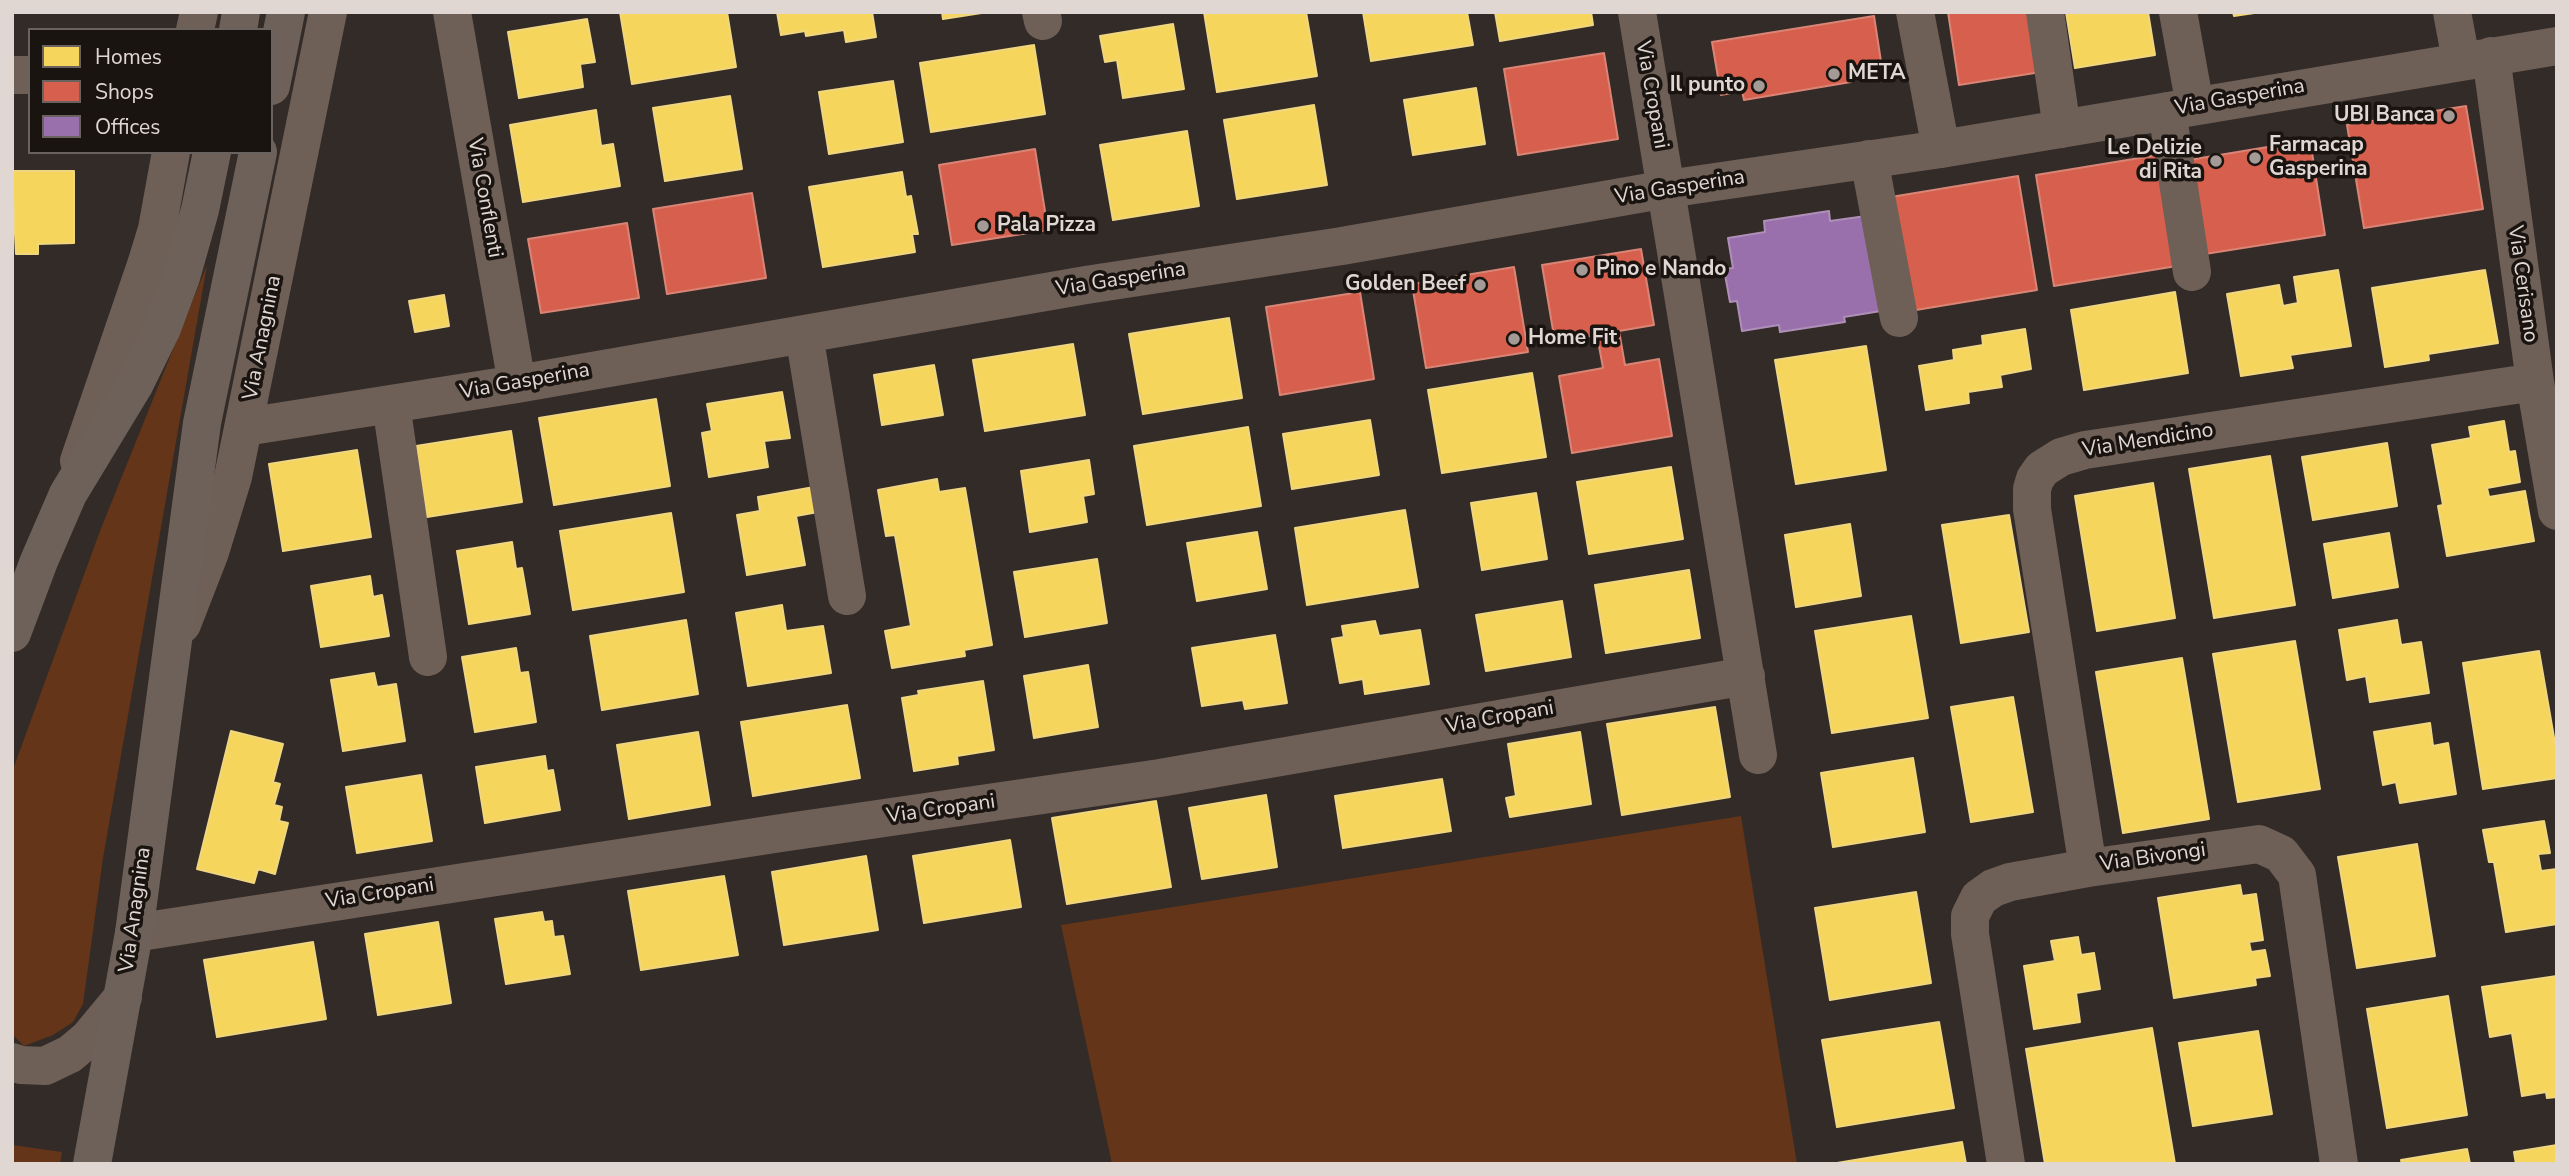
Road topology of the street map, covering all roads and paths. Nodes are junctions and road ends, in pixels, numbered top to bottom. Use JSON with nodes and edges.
{"nodes":[{"id":1,"x":286,"y":12,"type":"edge"},
{"id":2,"x":328,"y":12,"type":"edge"},
{"id":3,"x":452,"y":12,"type":"edge"},
{"id":4,"x":1637,"y":12,"type":"edge"},
{"id":5,"x":1915,"y":12,"type":"edge"},
{"id":6,"x":2045,"y":12,"type":"edge"},
{"id":7,"x":2178,"y":12,"type":"edge"},
{"id":8,"x":2452,"y":12,"type":"edge"},
{"id":9,"x":2557,"y":46,"type":"edge"},
{"id":10,"x":2476,"y":58,"type":"junction"},
{"id":11,"x":273,"y":76,"type":"edge"},
{"id":12,"x":2181,"y":109,"type":"junction"},
{"id":13,"x":2062,"y":129,"type":"junction"},
{"id":14,"x":1941,"y":149,"type":"junction"},
{"id":15,"x":171,"y":154,"type":"edge"},
{"id":16,"x":212,"y":154,"type":"edge"},
{"id":17,"x":258,"y":154,"type":"edge"},
{"id":18,"x":1869,"y":159,"type":"junction"},
{"id":19,"x":1667,"y":189,"type":"junction"},
{"id":20,"x":2192,"y":272,"type":"dead end"},
{"id":21,"x":1899,"y":318,"type":"dead end"},
{"id":22,"x":804,"y":334,"type":"junction"},
{"id":23,"x":2535,"y":382,"type":"junction"},
{"id":24,"x":517,"y":384,"type":"junction"},
{"id":25,"x":391,"y":404,"type":"junction"},
{"id":26,"x":245,"y":427,"type":"junction"},
{"id":27,"x":68,"y":494,"type":"junction"},
{"id":28,"x":2557,"y":511,"type":"edge"},
{"id":29,"x":847,"y":596,"type":"dead end"},
{"id":30,"x":12,"y":633,"type":"edge"},
{"id":31,"x":170,"y":656,"type":"junction"},
{"id":32,"x":428,"y":657,"type":"dead end"},
{"id":33,"x":1746,"y":676,"type":"junction"},
{"id":34,"x":1758,"y":755,"type":"dead end"},
{"id":35,"x":2088,"y":868,"type":"junction"},
{"id":36,"x":134,"y":933,"type":"junction"},
{"id":37,"x":123,"y":997,"type":"junction"},
{"id":38,"x":12,"y":1062,"type":"edge"},
{"id":39,"x":92,"y":1164,"type":"edge"},
{"id":40,"x":2006,"y":1164,"type":"edge"},
{"id":41,"x":2339,"y":1164,"type":"edge"}],
"edges":[{"from":1,"to":11,"type":"main road"},
{"from":2,"to":26,"type":"street","name":"Via Anagnina"},
{"from":3,"to":24,"type":"street","name":"Via Conflenti"},
{"from":4,"to":19,"type":"street","name":"Via Cropani"},
{"from":5,"to":14,"type":"street"},
{"from":6,"to":13,"type":"street"},
{"from":7,"to":12,"type":"street"},
{"from":8,"to":10,"type":"street","name":"Via Cerisano"},
{"from":9,"to":10,"type":"street","name":"Via Gasperina"},
{"from":10,"to":12,"type":"street","name":"Via Gasperina"},
{"from":10,"to":23,"type":"street","name":"Via Cerisano"},
{"from":12,"to":13,"type":"street","name":"Via Gasperina"},
{"from":12,"to":20,"type":"street"},
{"from":13,"to":14,"type":"street","name":"Via Gasperina"},
{"from":14,"to":18,"type":"street","name":"Via Gasperina"},
{"from":15,"to":27,"type":"street"},
{"from":16,"to":27,"type":"main road"},
{"from":17,"to":31,"type":"main road","name":"Via Anagnina"},
{"from":18,"to":19,"type":"street","name":"Via Gasperina"},
{"from":18,"to":21,"type":"street"},
{"from":19,"to":22,"type":"street","name":"Via Gasperina"},
{"from":19,"to":33,"type":"street","name":"Via Cropani"},
{"from":22,"to":24,"type":"street","name":"Via Gasperina"},
{"from":22,"to":29,"type":"street"},
{"from":23,"to":28,"type":"street","name":"Via Cerisano"},
{"from":23,"to":35,"type":"street","name":"Via Mendicino"},
{"from":24,"to":25,"type":"street","name":"Via Gasperina"},
{"from":25,"to":26,"type":"street","name":"Via Gasperina"},
{"from":25,"to":32,"type":"street"},
{"from":26,"to":31,"type":"street","name":"Via Anagnina"},
{"from":27,"to":30,"type":"main road"},
{"from":31,"to":36,"type":"main road","name":"Via Anagnina"},
{"from":33,"to":34,"type":"street","name":"Via Cropani"},
{"from":33,"to":36,"type":"street","name":"Via Cropani"},
{"from":35,"to":40,"type":"street","name":"Via Bivongi"},
{"from":35,"to":41,"type":"street","name":"Via Bivongi"},
{"from":36,"to":37,"type":"main road","name":"Via Anagnina"},
{"from":37,"to":38,"type":"street"},
{"from":37,"to":39,"type":"main road","name":"Via Anagnina"}]}
